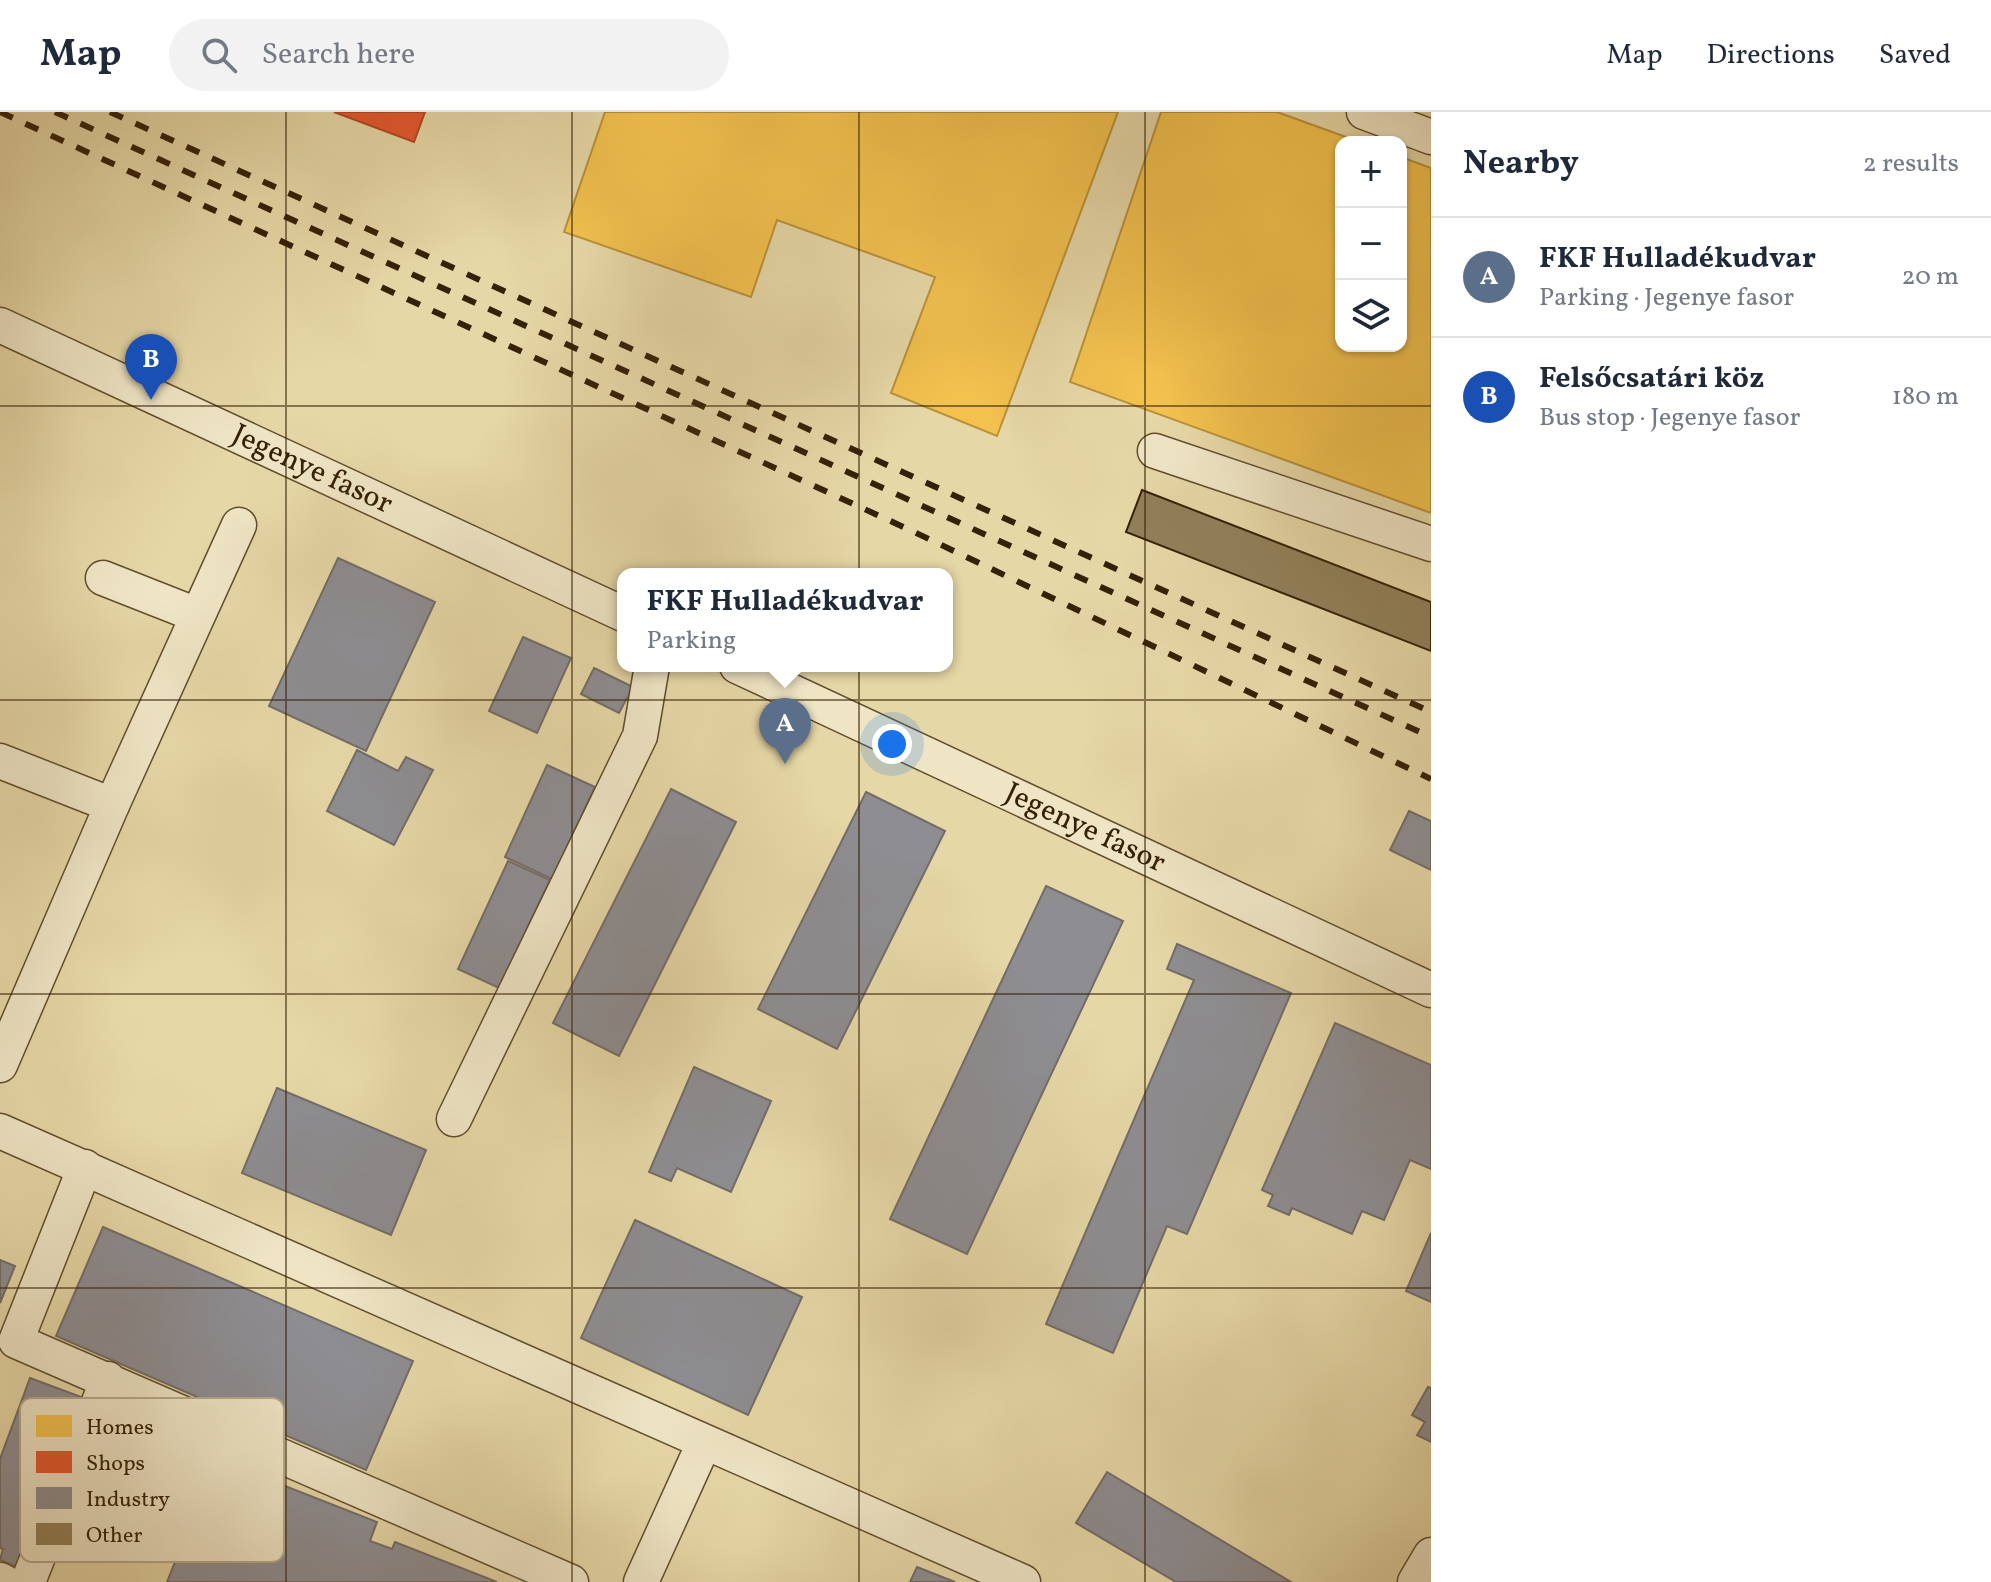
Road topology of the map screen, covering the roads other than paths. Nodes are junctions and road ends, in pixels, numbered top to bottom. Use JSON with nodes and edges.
{"nodes":[{"id":1,"x":1364,"y":112,"type":"edge"},
{"id":2,"x":1431,"y":137,"type":"edge"},
{"id":3,"x":0,"y":325,"type":"edge"},
{"id":4,"x":1155,"y":451,"type":"dead end"},
{"id":5,"x":239,"y":525,"type":"dead end"},
{"id":6,"x":1431,"y":544,"type":"edge"},
{"id":7,"x":103,"y":578,"type":"dead end"},
{"id":8,"x":617,"y":611,"type":"edge"},
{"id":9,"x":197,"y":615,"type":"junction"},
{"id":10,"x":651,"y":672,"type":"edge"},
{"id":11,"x":750,"y":672,"type":"edge"},
{"id":12,"x":0,"y":761,"type":"edge"},
{"id":13,"x":112,"y":805,"type":"junction"},
{"id":14,"x":1431,"y":990,"type":"edge"},
{"id":15,"x":0,"y":1065,"type":"edge"},
{"id":16,"x":454,"y":1119,"type":"dead end"},
{"id":17,"x":0,"y":1131,"type":"edge"},
{"id":18,"x":85,"y":1167,"type":"junction"},
{"id":19,"x":108,"y":1379,"type":"junction"},
{"id":20,"x":101,"y":1398,"type":"edge"},
{"id":21,"x":151,"y":1398,"type":"edge"},
{"id":22,"x":704,"y":1443,"type":"junction"},
{"id":23,"x":284,"y":1456,"type":"edge"},
{"id":24,"x":1431,"y":1555,"type":"edge"},
{"id":25,"x":36,"y":1562,"type":"edge"},
{"id":26,"x":28,"y":1582,"type":"edge"},
{"id":27,"x":571,"y":1582,"type":"edge"},
{"id":28,"x":641,"y":1582,"type":"edge"},
{"id":29,"x":1023,"y":1582,"type":"edge"},
{"id":30,"x":1415,"y":1582,"type":"edge"}],
"edges":[{"from":1,"to":2,"type":"street"},
{"from":3,"to":8,"type":"street","name":"Jegenye fasor"},
{"from":4,"to":6,"type":"street"},
{"from":5,"to":9,"type":"street"},
{"from":7,"to":9,"type":"street"},
{"from":9,"to":13,"type":"street"},
{"from":10,"to":16,"type":"street"},
{"from":11,"to":14,"type":"street","name":"Jegenye fasor"},
{"from":12,"to":13,"type":"street"},
{"from":13,"to":15,"type":"street"},
{"from":17,"to":18,"type":"street"},
{"from":18,"to":19,"type":"street"},
{"from":18,"to":22,"type":"street"},
{"from":19,"to":20,"type":"street"},
{"from":19,"to":21,"type":"street"},
{"from":22,"to":28,"type":"street"},
{"from":22,"to":29,"type":"street"},
{"from":23,"to":27,"type":"street"},
{"from":24,"to":30,"type":"street"},
{"from":25,"to":26,"type":"street"}]}
